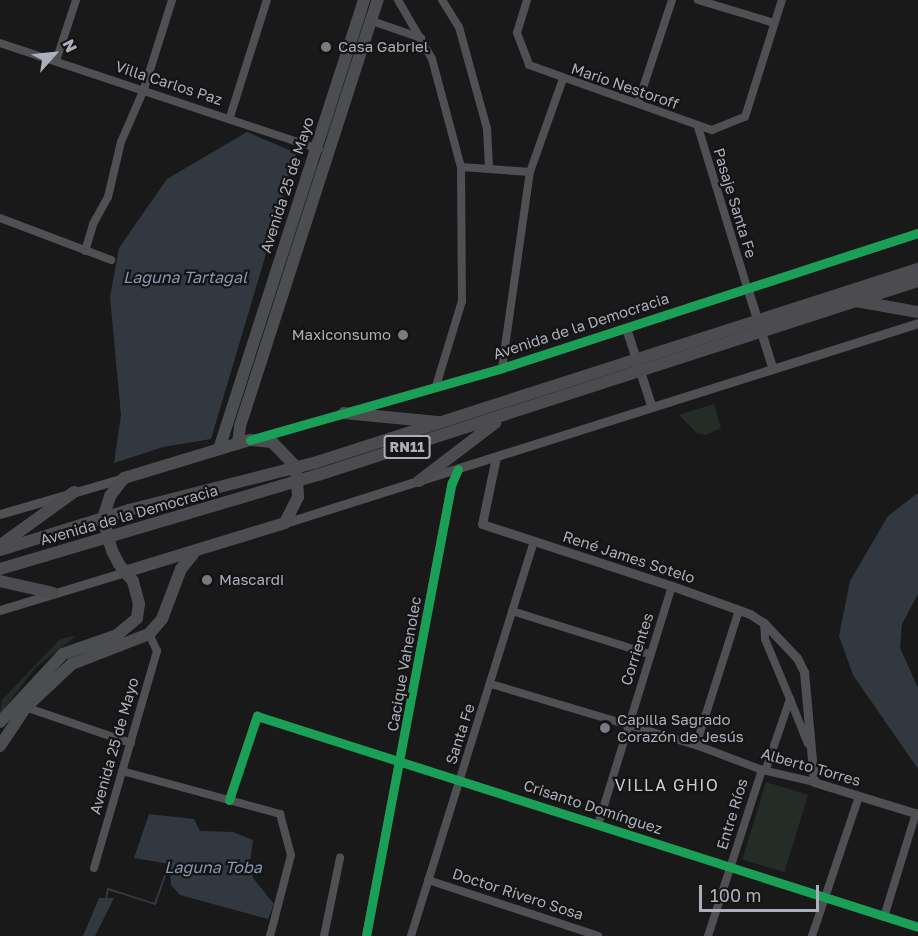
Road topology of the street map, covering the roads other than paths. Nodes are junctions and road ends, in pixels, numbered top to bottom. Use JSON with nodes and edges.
{"nodes":[{"id":1,"x":76,"y":0,"type":"edge"},
{"id":2,"x":172,"y":0,"type":"edge"},
{"id":3,"x":267,"y":0,"type":"edge"},
{"id":4,"x":364,"y":0,"type":"edge"},
{"id":5,"x":378,"y":0,"type":"edge"},
{"id":6,"x":398,"y":0,"type":"edge"},
{"id":7,"x":442,"y":0,"type":"edge"},
{"id":8,"x":527,"y":0,"type":"edge"},
{"id":9,"x":672,"y":0,"type":"edge"},
{"id":10,"x":698,"y":0,"type":"edge"},
{"id":11,"x":782,"y":0,"type":"edge"},
{"id":12,"x":372,"y":21,"type":"junction"},
{"id":13,"x":774,"y":23,"type":"junction"},
{"id":14,"x":421,"y":38,"type":"junction"},
{"id":15,"x":0,"y":43,"type":"edge"},
{"id":16,"x":56,"y":61,"type":"junction"},
{"id":17,"x":563,"y":79,"type":"junction"},
{"id":18,"x":144,"y":89,"type":"junction"},
{"id":19,"x":638,"y":103,"type":"junction"},
{"id":20,"x":230,"y":117,"type":"junction"},
{"id":21,"x":698,"y":127,"type":"junction"},
{"id":22,"x":712,"y":130,"type":"joint"},
{"id":23,"x":314,"y":147,"type":"junction"},
{"id":24,"x":329,"y":153,"type":"junction"},
{"id":25,"x":461,"y":167,"type":"junction"},
{"id":26,"x":489,"y":167,"type":"junction"},
{"id":27,"x":530,"y":172,"type":"junction"},
{"id":28,"x":0,"y":218,"type":"edge"},
{"id":29,"x":918,"y":233,"type":"edge"},
{"id":30,"x":84,"y":251,"type":"junction"},
{"id":31,"x":111,"y":260,"type":"dead end"},
{"id":32,"x":918,"y":272,"type":"edge"},
{"id":33,"x":747,"y":287,"type":"junction"},
{"id":34,"x":852,"y":300,"type":"junction"},
{"id":35,"x":918,"y":312,"type":"edge"},
{"id":36,"x":918,"y":323,"type":"edge"},
{"id":37,"x":626,"y":328,"type":"junction"},
{"id":38,"x":761,"y":328,"type":"junction"},
{"id":39,"x":638,"y":367,"type":"junction"},
{"id":40,"x":772,"y":367,"type":"junction"},
{"id":41,"x":502,"y":368,"type":"junction"},
{"id":42,"x":436,"y":386,"type":"junction"},
{"id":43,"x":651,"y":405,"type":"junction"},
{"id":44,"x":514,"y":412,"type":"junction"},
{"id":45,"x":344,"y":413,"type":"junction"},
{"id":46,"x":442,"y":423,"type":"junction"},
{"id":47,"x":244,"y":441,"type":"junction"},
{"id":48,"x":219,"y":449,"type":"junction"},
{"id":49,"x":496,"y":457,"type":"junction"},
{"id":50,"x":296,"y":467,"type":"junction"},
{"id":51,"x":458,"y":469,"type":"junction"},
{"id":52,"x":124,"y":478,"type":"junction"},
{"id":53,"x":300,"y":480,"type":"junction"},
{"id":54,"x":419,"y":481,"type":"junction"},
{"id":55,"x":74,"y":492,"type":"junction"},
{"id":56,"x":0,"y":514,"type":"edge"},
{"id":57,"x":103,"y":518,"type":"junction"},
{"id":58,"x":285,"y":524,"type":"junction"},
{"id":59,"x":107,"y":538,"type":"junction"},
{"id":60,"x":534,"y":541,"type":"junction"},
{"id":61,"x":0,"y":548,"type":"edge"},
{"id":62,"x":196,"y":552,"type":"junction"},
{"id":63,"x":0,"y":569,"type":"edge"},
{"id":64,"x":125,"y":572,"type":"junction"},
{"id":65,"x":0,"y":581,"type":"edge"},
{"id":66,"x":672,"y":586,"type":"junction"},
{"id":67,"x":53,"y":592,"type":"junction"},
{"id":68,"x":0,"y":610,"type":"edge"},
{"id":69,"x":739,"y":610,"type":"junction"},
{"id":70,"x":512,"y":611,"type":"junction"},
{"id":71,"x":764,"y":623,"type":"junction"},
{"id":72,"x":149,"y":634,"type":"junction"},
{"id":73,"x":649,"y":654,"type":"junction"},
{"id":74,"x":491,"y":684,"type":"junction"},
{"id":75,"x":790,"y":699,"type":"junction"},
{"id":76,"x":21,"y":704,"type":"junction"},
{"id":77,"x":0,"y":722,"type":"edge"},
{"id":78,"x":627,"y":726,"type":"junction"},
{"id":79,"x":131,"y":743,"type":"junction"},
{"id":80,"x":696,"y":745,"type":"junction"},
{"id":81,"x":0,"y":746,"type":"edge"},
{"id":82,"x":810,"y":749,"type":"junction"},
{"id":83,"x":401,"y":764,"type":"junction"},
{"id":84,"x":764,"y":769,"type":"junction"},
{"id":85,"x":122,"y":771,"type":"junction"},
{"id":86,"x":459,"y":778,"type":"junction"},
{"id":87,"x":814,"y":782,"type":"junction"},
{"id":88,"x":859,"y":796,"type":"junction"},
{"id":89,"x":229,"y":800,"type":"junction"},
{"id":90,"x":917,"y":813,"type":"edge"},
{"id":91,"x":598,"y":825,"type":"junction"},
{"id":92,"x":340,"y":858,"type":"dead end"},
{"id":93,"x":731,"y":867,"type":"junction"},
{"id":94,"x":94,"y":868,"type":"dead end"},
{"id":95,"x":428,"y":880,"type":"junction"},
{"id":96,"x":824,"y":899,"type":"junction"},
{"id":97,"x":884,"y":917,"type":"junction"},
{"id":98,"x":918,"y":927,"type":"edge"},
{"id":99,"x":270,"y":936,"type":"edge"},
{"id":100,"x":324,"y":936,"type":"edge"},
{"id":101,"x":366,"y":936,"type":"edge"},
{"id":102,"x":411,"y":936,"type":"edge"},
{"id":103,"x":598,"y":936,"type":"edge"},
{"id":104,"x":708,"y":936,"type":"edge"},
{"id":105,"x":812,"y":936,"type":"edge"}],
"edges":[{"from":1,"to":16,"type":"street"},
{"from":2,"to":18,"type":"street"},
{"from":3,"to":20,"type":"street"},
{"from":4,"to":23,"type":"main road","name":"Avenida 25 de Mayo"},
{"from":5,"to":12,"type":"main road","name":"Avenida 25 de Mayo"},
{"from":6,"to":14,"type":"street"},
{"from":7,"to":26,"type":"street"},
{"from":8,"to":17,"type":"street","name":"Mario Nestoroff"},
{"from":9,"to":19,"type":"street"},
{"from":10,"to":13,"type":"street"},
{"from":11,"to":13,"type":"street","name":"Pasaje Santa Fe"},
{"from":12,"to":14,"type":"street"},
{"from":12,"to":24,"type":"main road","name":"Avenida 25 de Mayo"},
{"from":13,"to":22,"type":"street","name":"Pasaje Santa Fe"},
{"from":14,"to":25,"type":"street"},
{"from":15,"to":16,"type":"street","name":"Villa Carlos Paz"},
{"from":16,"to":18,"type":"street","name":"Villa Carlos Paz"},
{"from":17,"to":19,"type":"street","name":"Mario Nestoroff"},
{"from":17,"to":27,"type":"street"},
{"from":18,"to":20,"type":"street","name":"Villa Carlos Paz"},
{"from":18,"to":30,"type":"street"},
{"from":19,"to":21,"type":"street","name":"Mario Nestoroff"},
{"from":20,"to":23,"type":"street","name":"Villa Carlos Paz"},
{"from":21,"to":22,"type":"street","name":"Mario Nestoroff"},
{"from":21,"to":33,"type":"street","name":"Pasaje Santa Fe"},
{"from":23,"to":24,"type":"street","name":"Villa Carlos Paz"},
{"from":23,"to":48,"type":"main road","name":"Avenida 25 de Mayo"},
{"from":24,"to":47,"type":"main road","name":"Avenida 25 de Mayo"},
{"from":25,"to":26,"type":"street"},
{"from":25,"to":42,"type":"street"},
{"from":26,"to":27,"type":"street"},
{"from":27,"to":41,"type":"street"},
{"from":28,"to":30,"type":"street"},
{"from":29,"to":33,"type":"street","name":"Avenida de la Democracia"},
{"from":30,"to":31,"type":"street"},
{"from":32,"to":34,"type":"highway","name":"Avenida de la Democracia","number":"RN11"},
{"from":32,"to":38,"type":"highway","name":"Avenida de la Democracia","number":"RN11"},
{"from":33,"to":37,"type":"street","name":"Avenida de la Democracia"},
{"from":33,"to":38,"type":"street"},
{"from":34,"to":35,"type":"highway"},
{"from":34,"to":38,"type":"highway","name":"Avenida de la Democracia","number":"RN11"},
{"from":36,"to":40,"type":"street","number":"RN11"},
{"from":37,"to":39,"type":"street"},
{"from":37,"to":41,"type":"street","name":"Avenida de la Democracia"},
{"from":38,"to":39,"type":"highway","name":"Avenida de la Democracia","number":"RN11"},
{"from":38,"to":40,"type":"street"},
{"from":39,"to":43,"type":"street"},
{"from":39,"to":44,"type":"highway","name":"Avenida de la Democracia","number":"RN11"},
{"from":39,"to":46,"type":"highway","name":"Avenida de la Democracia","number":"RN11"},
{"from":40,"to":43,"type":"street","number":"RN11"},
{"from":41,"to":42,"type":"street","name":"Avenida de la Democracia"},
{"from":42,"to":45,"type":"street","name":"Avenida de la Democracia"},
{"from":43,"to":49,"type":"street","number":"RN11"},
{"from":44,"to":53,"type":"highway","name":"Avenida de la Democracia","number":"RN11"},
{"from":44,"to":54,"type":"highway","number":"RN11"},
{"from":45,"to":46,"type":"highway"},
{"from":45,"to":47,"type":"street","name":"Avenida de la Democracia"},
{"from":46,"to":50,"type":"highway","name":"Avenida de la Democracia","number":"RN11"},
{"from":47,"to":48,"type":"main road"},
{"from":47,"to":50,"type":"main road"},
{"from":48,"to":52,"type":"main road"},
{"from":49,"to":51,"type":"street","number":"RN11"},
{"from":49,"to":60,"type":"street","name":"René James Sotelo"},
{"from":50,"to":53,"type":"main road"},
{"from":50,"to":57,"type":"highway","name":"Avenida de la Democracia","number":"RN11"},
{"from":51,"to":54,"type":"street","number":"RN11"},
{"from":51,"to":83,"type":"street","name":"Cacique Vahenolec"},
{"from":52,"to":55,"type":"street"},
{"from":52,"to":57,"type":"main road"},
{"from":53,"to":58,"type":"main road"},
{"from":53,"to":59,"type":"highway","name":"Avenida de la Democracia","number":"RN11"},
{"from":54,"to":58,"type":"street","number":"RN11"},
{"from":55,"to":56,"type":"street"},
{"from":55,"to":61,"type":"highway"},
{"from":57,"to":59,"type":"main road"},
{"from":57,"to":61,"type":"highway","name":"Avenida de la Democracia","number":"RN11"},
{"from":58,"to":62,"type":"main road","number":"RN11"},
{"from":59,"to":63,"type":"highway","name":"Avenida de la Democracia","number":"RN11"},
{"from":59,"to":64,"type":"main road"},
{"from":60,"to":66,"type":"street","name":"René James Sotelo"},
{"from":60,"to":70,"type":"street","name":"Santa Fe"},
{"from":62,"to":64,"type":"main road","number":"RN11"},
{"from":62,"to":72,"type":"main road"},
{"from":64,"to":67,"type":"street","number":"RN11"},
{"from":64,"to":76,"type":"main road"},
{"from":65,"to":67,"type":"highway"},
{"from":66,"to":69,"type":"street","name":"René James Sotelo"},
{"from":66,"to":73,"type":"street","name":"Corrientes"},
{"from":67,"to":68,"type":"street","number":"RN11"},
{"from":69,"to":71,"type":"street","name":"René James Sotelo"},
{"from":69,"to":80,"type":"street"},
{"from":70,"to":73,"type":"street"},
{"from":70,"to":74,"type":"street","name":"Santa Fe"},
{"from":71,"to":75,"type":"street"},
{"from":71,"to":82,"type":"street"},
{"from":72,"to":76,"type":"main road"},
{"from":72,"to":79,"type":"street","name":"Avenida 25 de Mayo"},
{"from":73,"to":78,"type":"street","name":"Corrientes"},
{"from":74,"to":78,"type":"street","name":"Alberto Torres"},
{"from":74,"to":86,"type":"street","name":"Santa Fe"},
{"from":75,"to":82,"type":"street"},
{"from":75,"to":84,"type":"street","name":"Entre Ríos"},
{"from":76,"to":77,"type":"main road"},
{"from":76,"to":79,"type":"street"},
{"from":76,"to":81,"type":"main road"},
{"from":78,"to":80,"type":"street","name":"Alberto Torres"},
{"from":78,"to":91,"type":"street","name":"Corrientes"},
{"from":79,"to":85,"type":"street","name":"Avenida 25 de Mayo"},
{"from":80,"to":84,"type":"street","name":"Alberto Torres"},
{"from":82,"to":87,"type":"street"},
{"from":83,"to":86,"type":"street","name":"Crisanto Domínguez"},
{"from":83,"to":89,"type":"street","name":"Crisanto Domínguez"},
{"from":83,"to":101,"type":"street","name":"Cacique Vahenolec"},
{"from":84,"to":87,"type":"street","name":"Alberto Torres"},
{"from":84,"to":93,"type":"street","name":"Entre Ríos"},
{"from":85,"to":89,"type":"street"},
{"from":85,"to":94,"type":"street","name":"Avenida 25 de Mayo"},
{"from":86,"to":91,"type":"street","name":"Crisanto Domínguez"},
{"from":86,"to":95,"type":"street","name":"Santa Fe"},
{"from":87,"to":88,"type":"street","name":"Alberto Torres"},
{"from":88,"to":90,"type":"street","name":"Alberto Torres"},
{"from":88,"to":96,"type":"street"},
{"from":89,"to":99,"type":"street"},
{"from":90,"to":97,"type":"street"},
{"from":91,"to":93,"type":"street","name":"Crisanto Domínguez"},
{"from":92,"to":100,"type":"street"},
{"from":93,"to":96,"type":"street","name":"Crisanto Domínguez"},
{"from":93,"to":104,"type":"street","name":"Entre Ríos"},
{"from":95,"to":102,"type":"street","name":"Santa Fe"},
{"from":95,"to":103,"type":"street","name":"Doctor Rivero Sosa"},
{"from":96,"to":97,"type":"street","name":"Crisanto Domínguez"},
{"from":96,"to":105,"type":"street"},
{"from":97,"to":98,"type":"street","name":"Crisanto Domínguez"}]}
